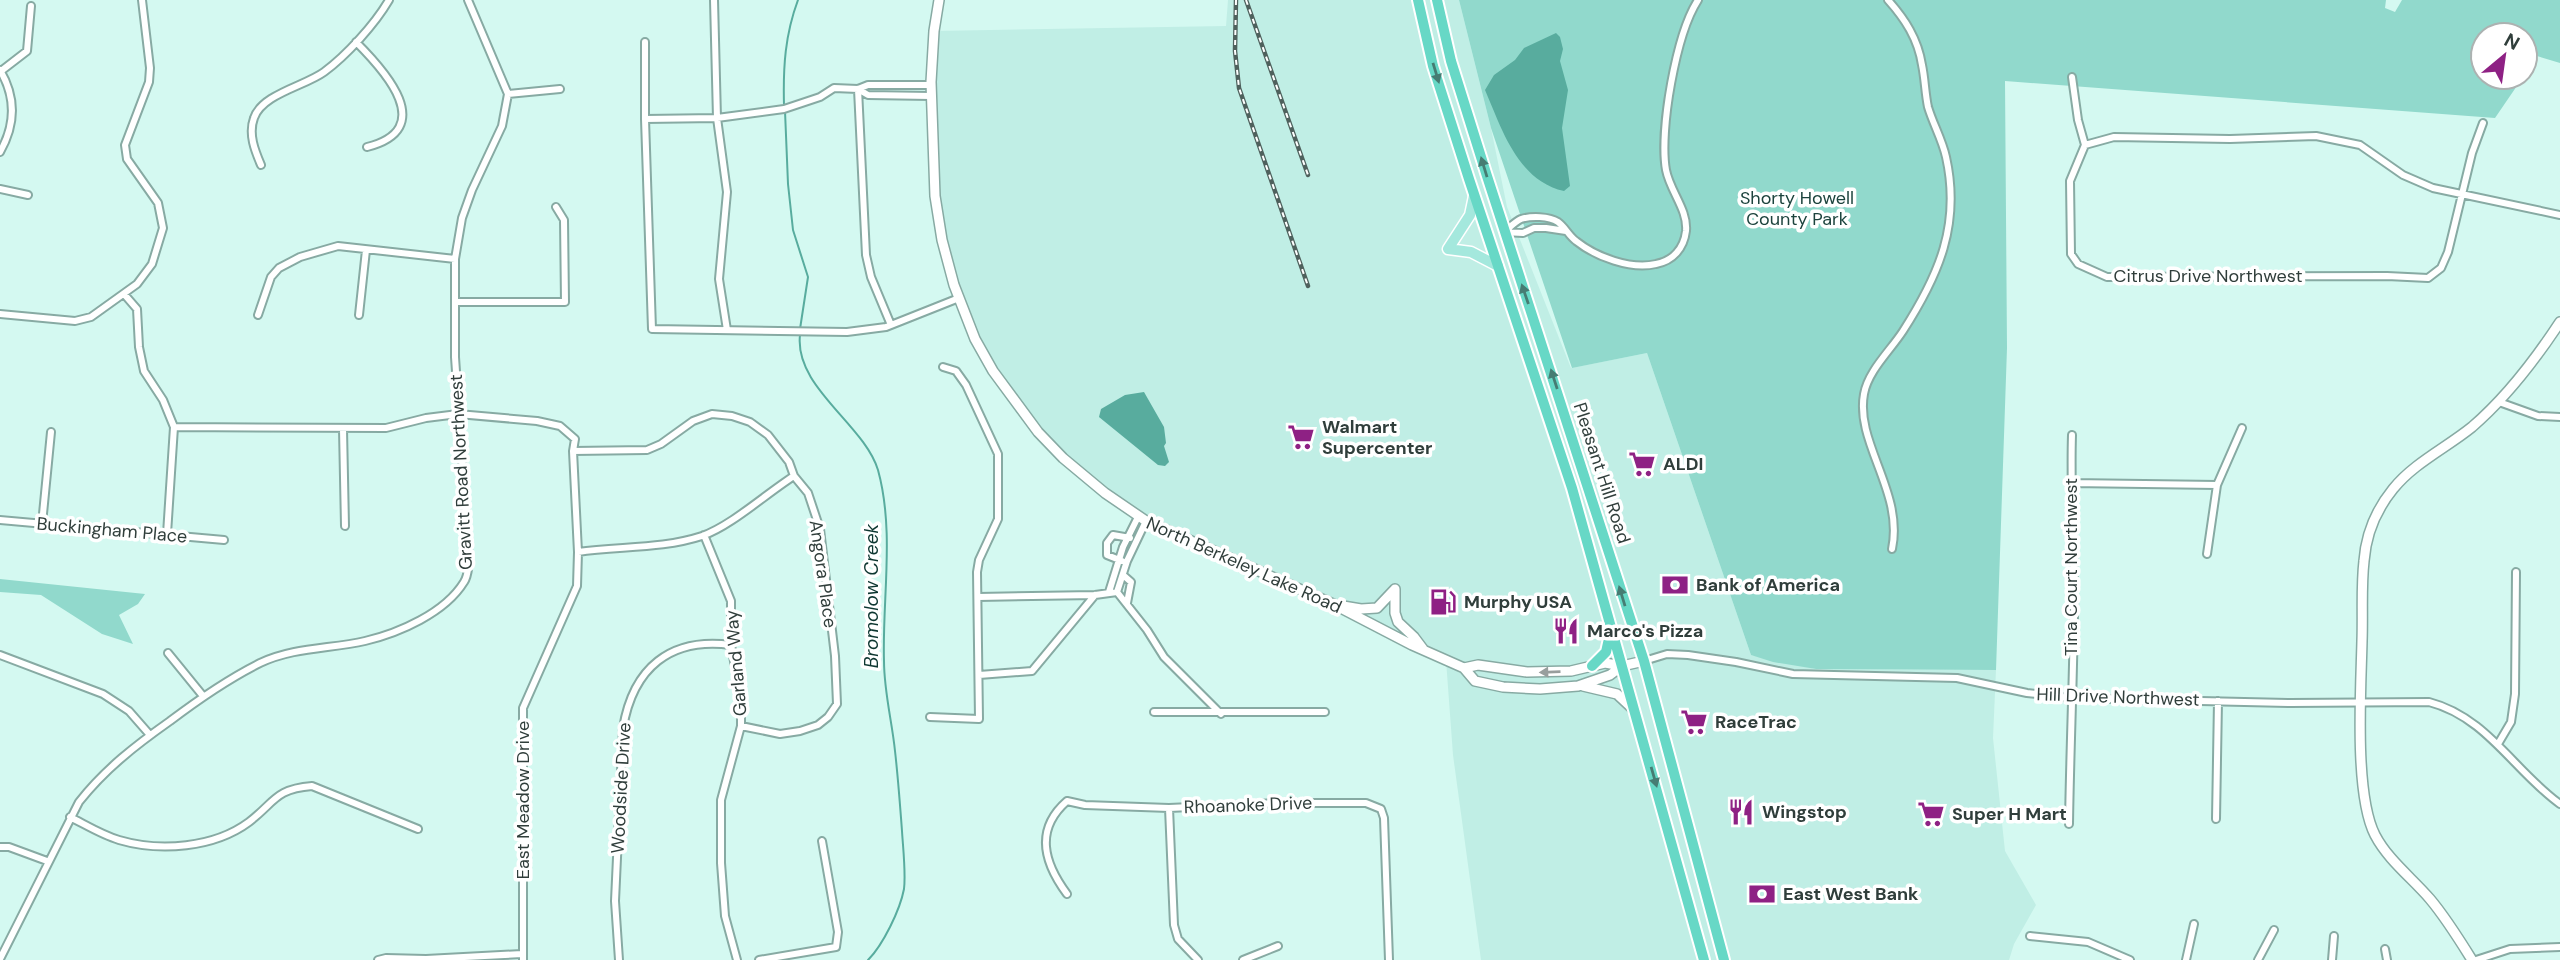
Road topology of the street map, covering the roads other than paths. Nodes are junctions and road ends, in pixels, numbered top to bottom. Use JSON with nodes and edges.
{"nodes":[{"id":1,"x":142,"y":0,"type":"edge"},
{"id":2,"x":389,"y":0,"type":"edge"},
{"id":3,"x":468,"y":0,"type":"edge"},
{"id":4,"x":715,"y":0,"type":"edge"},
{"id":5,"x":939,"y":0,"type":"edge"},
{"id":6,"x":1418,"y":0,"type":"edge"},
{"id":7,"x":1437,"y":0,"type":"edge"},
{"id":8,"x":1698,"y":0,"type":"edge"},
{"id":9,"x":1888,"y":0,"type":"edge"},
{"id":10,"x":31,"y":6,"type":"dead end"},
{"id":11,"x":356,"y":42,"type":"junction"},
{"id":12,"x":645,"y":42,"type":"dead end"},
{"id":13,"x":1,"y":71,"type":"edge"},
{"id":14,"x":2072,"y":77,"type":"dead end"},
{"id":15,"x":878,"y":85,"type":"junction"},
{"id":16,"x":895,"y":85,"type":"junction"},
{"id":17,"x":931,"y":85,"type":"junction"},
{"id":18,"x":560,"y":89,"type":"dead end"},
{"id":19,"x":858,"y":89,"type":"junction"},
{"id":20,"x":508,"y":94,"type":"junction"},
{"id":21,"x":878,"y":95,"type":"junction"},
{"id":22,"x":894,"y":96,"type":"junction"},
{"id":23,"x":931,"y":96,"type":"junction"},
{"id":24,"x":717,"y":118,"type":"junction"},
{"id":25,"x":645,"y":119,"type":"junction"},
{"id":26,"x":2483,"y":123,"type":"dead end"},
{"id":27,"x":2085,"y":145,"type":"junction"},
{"id":28,"x":367,"y":147,"type":"dead end"},
{"id":29,"x":0,"y":152,"type":"edge"},
{"id":30,"x":261,"y":165,"type":"dead end"},
{"id":31,"x":0,"y":189,"type":"edge"},
{"id":32,"x":28,"y":195,"type":"dead end"},
{"id":33,"x":1474,"y":195,"type":"junction"},
{"id":34,"x":2461,"y":195,"type":"junction"},
{"id":35,"x":556,"y":207,"type":"dead end"},
{"id":36,"x":2560,"y":215,"type":"edge"},
{"id":37,"x":1566,"y":231,"type":"junction"},
{"id":38,"x":1504,"y":232,"type":"junction"},
{"id":39,"x":366,"y":250,"type":"junction"},
{"id":40,"x":455,"y":260,"type":"junction"},
{"id":41,"x":1498,"y":266,"type":"junction"},
{"id":42,"x":124,"y":294,"type":"junction"},
{"id":43,"x":959,"y":298,"type":"junction"},
{"id":44,"x":456,"y":302,"type":"junction"},
{"id":45,"x":0,"y":314,"type":"edge"},
{"id":46,"x":258,"y":315,"type":"dead end"},
{"id":47,"x":359,"y":315,"type":"dead end"},
{"id":48,"x":2560,"y":322,"type":"edge"},
{"id":49,"x":891,"y":325,"type":"junction"},
{"id":50,"x":727,"y":330,"type":"junction"},
{"id":51,"x":943,"y":367,"type":"dead end"},
{"id":52,"x":2499,"y":402,"type":"junction"},
{"id":53,"x":458,"y":414,"type":"junction"},
{"id":54,"x":2560,"y":417,"type":"edge"},
{"id":55,"x":174,"y":427,"type":"junction"},
{"id":56,"x":2242,"y":428,"type":"dead end"},
{"id":57,"x":343,"y":429,"type":"junction"},
{"id":58,"x":51,"y":432,"type":"dead end"},
{"id":59,"x":2072,"y":435,"type":"dead end"},
{"id":60,"x":573,"y":452,"type":"junction"},
{"id":61,"x":794,"y":476,"type":"junction"},
{"id":62,"x":2071,"y":483,"type":"junction"},
{"id":63,"x":2217,"y":485,"type":"junction"},
{"id":64,"x":1142,"y":519,"type":"junction"},
{"id":65,"x":0,"y":520,"type":"edge"},
{"id":66,"x":42,"y":524,"type":"junction"},
{"id":67,"x":345,"y":526,"type":"dead end"},
{"id":68,"x":167,"y":534,"type":"junction"},
{"id":69,"x":704,"y":535,"type":"junction"},
{"id":70,"x":1128,"y":537,"type":"junction"},
{"id":71,"x":224,"y":540,"type":"dead end"},
{"id":72,"x":1136,"y":540,"type":"junction"},
{"id":73,"x":1892,"y":549,"type":"dead end"},
{"id":74,"x":578,"y":552,"type":"junction"},
{"id":75,"x":2207,"y":554,"type":"dead end"},
{"id":76,"x":1118,"y":561,"type":"junction"},
{"id":77,"x":1127,"y":561,"type":"junction"},
{"id":78,"x":2516,"y":572,"type":"dead end"},
{"id":79,"x":1123,"y":575,"type":"junction"},
{"id":80,"x":1109,"y":592,"type":"junction"},
{"id":81,"x":1117,"y":592,"type":"junction"},
{"id":82,"x":1095,"y":595,"type":"junction"},
{"id":83,"x":978,"y":597,"type":"junction"},
{"id":84,"x":1127,"y":603,"type":"junction"},
{"id":85,"x":1333,"y":604,"type":"junction"},
{"id":86,"x":1611,"y":628,"type":"junction"},
{"id":87,"x":731,"y":645,"type":"junction"},
{"id":88,"x":1423,"y":649,"type":"junction"},
{"id":89,"x":167,"y":653,"type":"dead end"},
{"id":90,"x":1,"y":657,"type":"edge"},
{"id":91,"x":1644,"y":661,"type":"junction"},
{"id":92,"x":1592,"y":666,"type":"junction"},
{"id":93,"x":1622,"y":666,"type":"junction"},
{"id":94,"x":1464,"y":667,"type":"junction"},
{"id":95,"x":979,"y":675,"type":"junction"},
{"id":96,"x":1578,"y":686,"type":"junction"},
{"id":97,"x":203,"y":696,"type":"junction"},
{"id":98,"x":2070,"y":698,"type":"junction"},
{"id":99,"x":2218,"y":701,"type":"junction"},
{"id":100,"x":2361,"y":701,"type":"junction"},
{"id":101,"x":1154,"y":712,"type":"dead end"},
{"id":102,"x":1325,"y":712,"type":"dead end"},
{"id":103,"x":1635,"y":712,"type":"junction"},
{"id":104,"x":1221,"y":714,"type":"junction"},
{"id":105,"x":930,"y":717,"type":"dead end"},
{"id":106,"x":741,"y":726,"type":"junction"},
{"id":107,"x":150,"y":735,"type":"junction"},
{"id":108,"x":2498,"y":744,"type":"junction"},
{"id":109,"x":2560,"y":804,"type":"edge"},
{"id":110,"x":1169,"y":808,"type":"junction"},
{"id":111,"x":70,"y":817,"type":"junction"},
{"id":112,"x":2216,"y":819,"type":"dead end"},
{"id":113,"x":2069,"y":824,"type":"dead end"},
{"id":114,"x":418,"y":829,"type":"dead end"},
{"id":115,"x":822,"y":841,"type":"dead end"},
{"id":116,"x":0,"y":847,"type":"edge"},
{"id":117,"x":47,"y":861,"type":"junction"},
{"id":118,"x":1066,"y":894,"type":"dead end"},
{"id":119,"x":2194,"y":924,"type":"dead end"},
{"id":120,"x":2274,"y":930,"type":"dead end"},
{"id":121,"x":2030,"y":936,"type":"dead end"},
{"id":122,"x":2334,"y":936,"type":"dead end"},
{"id":123,"x":1279,"y":946,"type":"dead end"},
{"id":124,"x":2560,"y":947,"type":"edge"},
{"id":125,"x":2385,"y":949,"type":"dead end"},
{"id":126,"x":522,"y":957,"type":"edge"},
{"id":127,"x":0,"y":959,"type":"edge"},
{"id":128,"x":378,"y":960,"type":"edge"},
{"id":129,"x":619,"y":960,"type":"edge"},
{"id":130,"x":737,"y":960,"type":"edge"},
{"id":131,"x":758,"y":960,"type":"edge"},
{"id":132,"x":1198,"y":960,"type":"edge"},
{"id":133,"x":1243,"y":960,"type":"edge"},
{"id":134,"x":1389,"y":960,"type":"edge"},
{"id":135,"x":1704,"y":960,"type":"edge"},
{"id":136,"x":1724,"y":960,"type":"edge"},
{"id":137,"x":2130,"y":960,"type":"edge"},
{"id":138,"x":2186,"y":960,"type":"edge"},
{"id":139,"x":2258,"y":960,"type":"edge"},
{"id":140,"x":2332,"y":960,"type":"edge"},
{"id":141,"x":2387,"y":960,"type":"edge"},
{"id":142,"x":2474,"y":960,"type":"edge"}],
"edges":[{"from":1,"to":42,"type":"street"},
{"from":2,"to":11,"type":"street"},
{"from":3,"to":20,"type":"street"},
{"from":4,"to":24,"type":"street"},
{"from":5,"to":17,"type":"street","name":"North Berkeley Lake Road"},
{"from":6,"to":33,"type":"highway","name":"Pleasant Hill Road","one_way":true},
{"from":38,"to":7,"type":"highway","name":"Pleasant Hill Road","one_way":true},
{"from":8,"to":37,"type":"street"},
{"from":9,"to":73,"type":"street"},
{"from":10,"to":13,"type":"street"},
{"from":11,"to":28,"type":"street"},
{"from":11,"to":30,"type":"street"},
{"from":12,"to":25,"type":"street"},
{"from":13,"to":29,"type":"street"},
{"from":14,"to":27,"type":"street"},
{"from":15,"to":16,"type":"street"},
{"from":15,"to":19,"type":"street"},
{"from":15,"to":21,"type":"street"},
{"from":16,"to":17,"type":"street"},
{"from":16,"to":22,"type":"street"},
{"from":17,"to":23,"type":"street","name":"North Berkeley Lake Road"},
{"from":18,"to":20,"type":"street"},
{"from":19,"to":21,"type":"street"},
{"from":19,"to":24,"type":"street"},
{"from":19,"to":49,"type":"street"},
{"from":20,"to":40,"type":"street","name":"Gravitt Road Northwest"},
{"from":21,"to":22,"type":"street"},
{"from":22,"to":23,"type":"street"},
{"from":23,"to":43,"type":"street","name":"North Berkeley Lake Road"},
{"from":24,"to":25,"type":"street"},
{"from":24,"to":50,"type":"street"},
{"from":25,"to":50,"type":"street"},
{"from":26,"to":34,"type":"street"},
{"from":27,"to":34,"type":"street"},
{"from":27,"to":34,"type":"street","name":"Citrus Drive Northwest"},
{"from":31,"to":32,"type":"street"},
{"from":33,"to":41,"type":"highway","name":"Pleasant Hill Road"},
{"from":33,"to":41,"type":"main road"},
{"from":34,"to":36,"type":"street"},
{"from":35,"to":44,"type":"street"},
{"from":37,"to":38,"type":"street"},
{"from":37,"to":38,"type":"street"},
{"from":91,"to":38,"type":"highway","name":"Pleasant Hill Road","one_way":true},
{"from":39,"to":40,"type":"street"},
{"from":39,"to":46,"type":"street"},
{"from":39,"to":47,"type":"street"},
{"from":40,"to":44,"type":"street","name":"Gravitt Road Northwest"},
{"from":41,"to":86,"type":"highway","name":"Pleasant Hill Road"},
{"from":42,"to":45,"type":"street"},
{"from":42,"to":55,"type":"street"},
{"from":43,"to":49,"type":"street"},
{"from":43,"to":64,"type":"street","name":"North Berkeley Lake Road"},
{"from":44,"to":53,"type":"street","name":"Gravitt Road Northwest"},
{"from":48,"to":52,"type":"street"},
{"from":49,"to":50,"type":"street"},
{"from":51,"to":83,"type":"street"},
{"from":52,"to":54,"type":"street"},
{"from":52,"to":100,"type":"street"},
{"from":53,"to":57,"type":"street"},
{"from":53,"to":60,"type":"street","name":"East Meadow Drive"},
{"from":53,"to":97,"type":"street","name":"Gravitt Road Northwest"},
{"from":55,"to":57,"type":"street"},
{"from":55,"to":68,"type":"street"},
{"from":56,"to":63,"type":"street"},
{"from":57,"to":67,"type":"street"},
{"from":58,"to":66,"type":"street"},
{"from":59,"to":62,"type":"street","name":"Tina Court Northwest"},
{"from":60,"to":61,"type":"street","name":"Angora Place"},
{"from":60,"to":74,"type":"street","name":"East Meadow Drive"},
{"from":61,"to":69,"type":"street"},
{"from":61,"to":106,"type":"street","name":"Angora Place"},
{"from":62,"to":63,"type":"street"},
{"from":62,"to":98,"type":"street","name":"Tina Court Northwest"},
{"from":63,"to":75,"type":"street"},
{"from":64,"to":70,"type":"street"},
{"from":64,"to":72,"type":"street"},
{"from":64,"to":85,"type":"street","name":"North Berkeley Lake Road"},
{"from":65,"to":66,"type":"street","name":"Buckingham Place"},
{"from":66,"to":68,"type":"street","name":"Buckingham Place"},
{"from":68,"to":71,"type":"street","name":"Buckingham Place"},
{"from":69,"to":74,"type":"street"},
{"from":69,"to":87,"type":"street","name":"Garland Way"},
{"from":70,"to":72,"type":"street"},
{"from":70,"to":76,"type":"street"},
{"from":70,"to":76,"type":"street"},
{"from":72,"to":77,"type":"street"},
{"from":74,"to":126,"type":"street","name":"East Meadow Drive"},
{"from":76,"to":77,"type":"street"},
{"from":76,"to":80,"type":"street"},
{"from":77,"to":79,"type":"street"},
{"from":78,"to":108,"type":"street"},
{"from":79,"to":81,"type":"street"},
{"from":79,"to":84,"type":"street"},
{"from":80,"to":81,"type":"street"},
{"from":80,"to":82,"type":"street"},
{"from":81,"to":84,"type":"street"},
{"from":82,"to":83,"type":"street"},
{"from":82,"to":95,"type":"street"},
{"from":83,"to":95,"type":"street"},
{"from":84,"to":104,"type":"street"},
{"from":85,"to":88,"type":"street","name":"North Berkeley Lake Road"},
{"from":85,"to":88,"type":"street"},
{"from":86,"to":92,"type":"highway"},
{"from":86,"to":93,"type":"highway","name":"Pleasant Hill Road"},
{"from":87,"to":106,"type":"street","name":"Garland Way"},
{"from":87,"to":129,"type":"street","name":"Woodside Drive"},
{"from":88,"to":94,"type":"street","name":"North Berkeley Lake Road"},
{"from":89,"to":97,"type":"street"},
{"from":90,"to":107,"type":"street"},
{"from":91,"to":93,"type":"street","name":"North Berkeley Lake Road"},
{"from":91,"to":98,"type":"street","name":"Hill Drive Northwest"},
{"from":91,"to":136,"type":"highway","name":"Pleasant Hill Road"},
{"from":92,"to":93,"type":"street","name":"North Berkeley Lake Road"},
{"from":92,"to":94,"type":"street","name":"North Berkeley Lake Road","one_way":true},
{"from":93,"to":96,"type":"street","name":"North Berkeley Lake Road"},
{"from":93,"to":103,"type":"highway","name":"Pleasant Hill Road"},
{"from":94,"to":96,"type":"street","name":"North Berkeley Lake Road"},
{"from":95,"to":105,"type":"street"},
{"from":96,"to":103,"type":"street"},
{"from":97,"to":107,"type":"street","name":"Gravitt Road Northwest"},
{"from":98,"to":99,"type":"street","name":"Hill Drive Northwest"},
{"from":98,"to":113,"type":"street","name":"Tina Court Northwest"},
{"from":99,"to":100,"type":"street","name":"Hill Drive Northwest"},
{"from":99,"to":112,"type":"street"},
{"from":100,"to":108,"type":"street","name":"Hill Drive Northwest"},
{"from":100,"to":142,"type":"street"},
{"from":101,"to":104,"type":"street"},
{"from":102,"to":104,"type":"street"},
{"from":103,"to":135,"type":"highway","name":"Pleasant Hill Road","one_way":true},
{"from":106,"to":130,"type":"street","name":"Garland Way"},
{"from":107,"to":111,"type":"street","name":"Gravitt Road Northwest"},
{"from":108,"to":109,"type":"street","name":"Hill Drive Northwest"},
{"from":110,"to":118,"type":"street","name":"Rhoanoke Drive"},
{"from":110,"to":132,"type":"street"},
{"from":110,"to":134,"type":"street","name":"Rhoanoke Drive"},
{"from":111,"to":114,"type":"street"},
{"from":111,"to":117,"type":"street","name":"Gravitt Road Northwest"},
{"from":115,"to":131,"type":"street"},
{"from":116,"to":117,"type":"street"},
{"from":117,"to":127,"type":"street","name":"Gravitt Road Northwest"},
{"from":119,"to":138,"type":"street"},
{"from":120,"to":139,"type":"street"},
{"from":121,"to":137,"type":"street"},
{"from":122,"to":140,"type":"street"},
{"from":123,"to":133,"type":"street"},
{"from":124,"to":142,"type":"street"},
{"from":125,"to":141,"type":"street"},
{"from":126,"to":128,"type":"street"}]}
